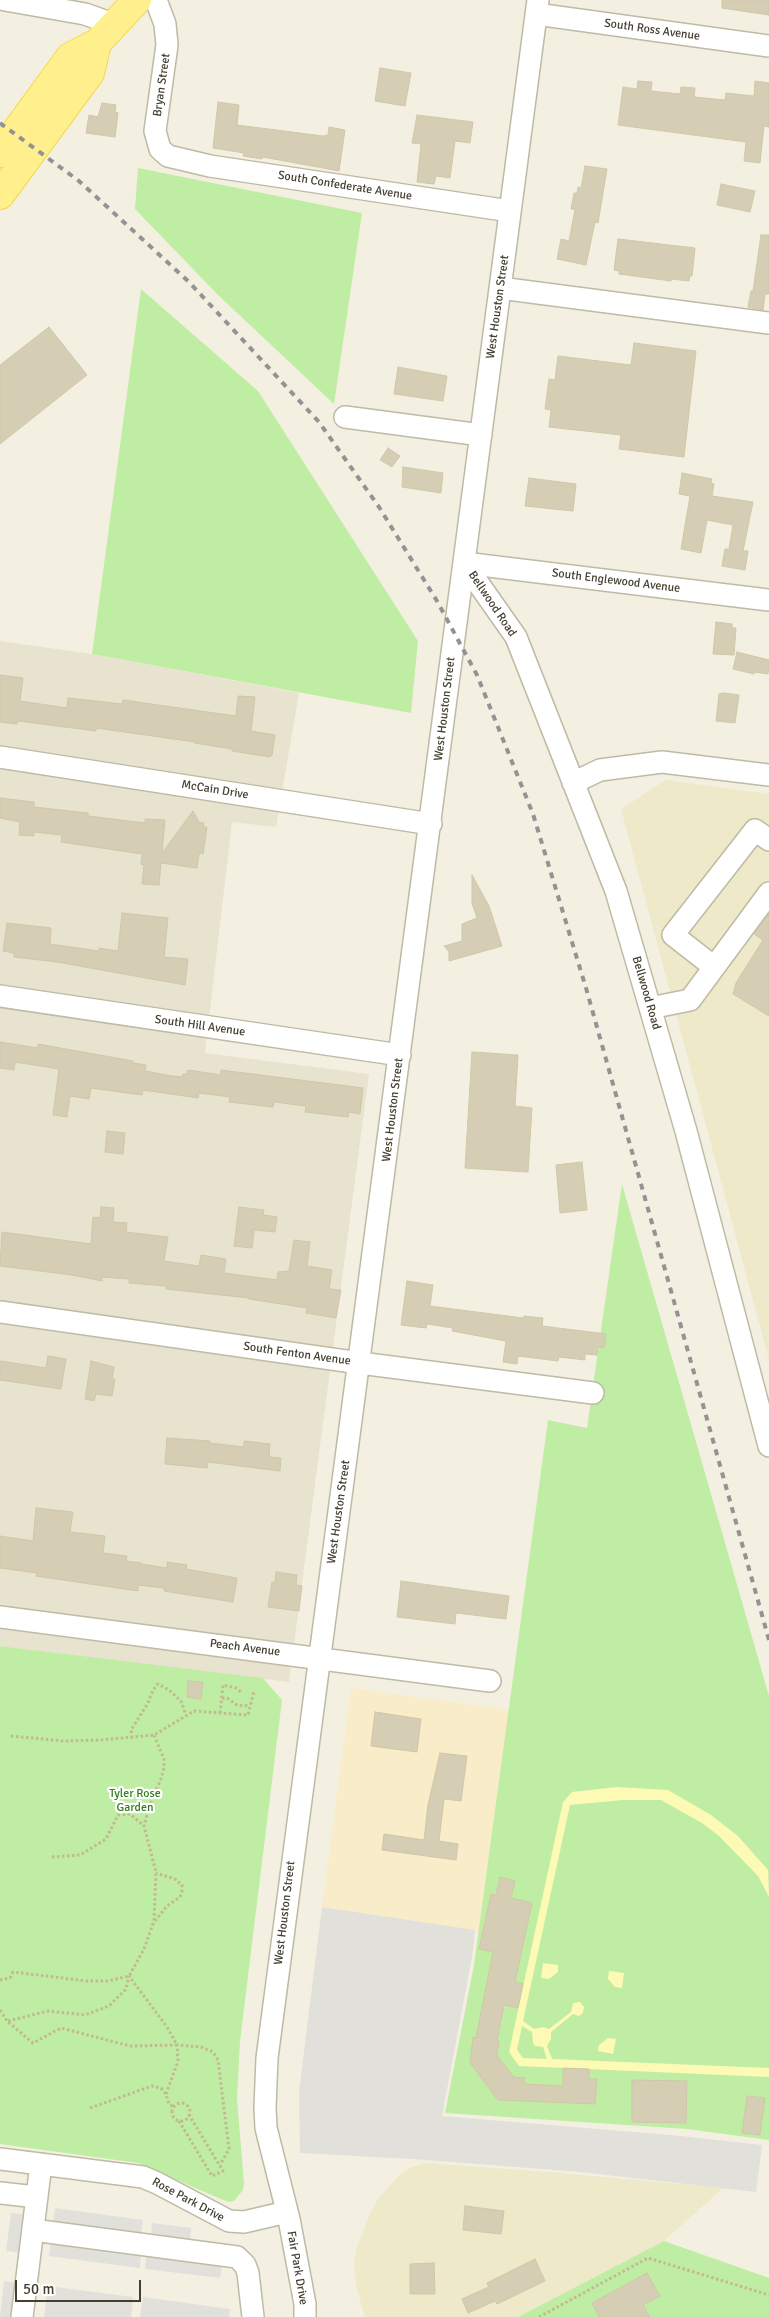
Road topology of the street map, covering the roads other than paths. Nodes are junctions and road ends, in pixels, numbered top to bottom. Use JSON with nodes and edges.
{"nodes":[{"id":1,"x":5,"y":0,"type":"edge"},
{"id":2,"x":137,"y":0,"type":"edge"},
{"id":3,"x":156,"y":0,"type":"edge"},
{"id":4,"x":537,"y":7,"type":"edge"},
{"id":5,"x":105,"y":34,"type":"junction"},
{"id":6,"x":769,"y":46,"type":"edge"},
{"id":7,"x":0,"y":153,"type":"edge"},
{"id":8,"x":180,"y":159,"type":"joint"},
{"id":9,"x":0,"y":195,"type":"edge"},
{"id":10,"x":510,"y":211,"type":"junction"},
{"id":11,"x":500,"y":288,"type":"junction"},
{"id":12,"x":769,"y":324,"type":"edge"},
{"id":13,"x":345,"y":417,"type":"dead end"},
{"id":14,"x":481,"y":435,"type":"junction"},
{"id":15,"x":464,"y":563,"type":"junction"},
{"id":16,"x":769,"y":600,"type":"edge"},
{"id":17,"x":0,"y":757,"type":"edge"},
{"id":18,"x":769,"y":775,"type":"edge"},
{"id":19,"x":573,"y":783,"type":"junction"},
{"id":20,"x":431,"y":824,"type":"junction"},
{"id":21,"x":769,"y":840,"type":"edge"},
{"id":22,"x":769,"y":893,"type":"edge"},
{"id":23,"x":714,"y":967,"type":"junction"},
{"id":24,"x":0,"y":996,"type":"edge"},
{"id":25,"x":650,"y":1008,"type":"junction"},
{"id":26,"x":400,"y":1055,"type":"junction"},
{"id":27,"x":0,"y":1312,"type":"edge"},
{"id":28,"x":360,"y":1363,"type":"junction"},
{"id":29,"x":594,"y":1393,"type":"dead end"},
{"id":30,"x":764,"y":1404,"type":"edge"},
{"id":31,"x":769,"y":1446,"type":"edge"},
{"id":32,"x":0,"y":1616,"type":"edge"},
{"id":33,"x":319,"y":1658,"type":"junction"},
{"id":34,"x":490,"y":1681,"type":"dead end"},
{"id":35,"x":0,"y":2159,"type":"edge"},
{"id":36,"x":41,"y":2164,"type":"junction"},
{"id":37,"x":0,"y":2193,"type":"edge"},
{"id":38,"x":37,"y":2197,"type":"junction"},
{"id":39,"x":288,"y":2215,"type":"junction"},
{"id":40,"x":33,"y":2230,"type":"junction"},
{"id":41,"x":22,"y":2317,"type":"edge"},
{"id":42,"x":253,"y":2317,"type":"edge"},
{"id":43,"x":305,"y":2317,"type":"edge"}],
"edges":[{"from":1,"to":5,"type":"street"},
{"from":2,"to":5,"type":"main road"},
{"from":3,"to":8,"type":"street","name":"Bryan Street"},
{"from":4,"to":6,"type":"street","name":"South Ross Avenue"},
{"from":4,"to":10,"type":"street","name":"West Houston Street"},
{"from":5,"to":7,"type":"main road"},
{"from":5,"to":9,"type":"main road"},
{"from":8,"to":10,"type":"street","name":"South Confederate Avenue"},
{"from":10,"to":11,"type":"street","name":"West Houston Street"},
{"from":11,"to":12,"type":"street"},
{"from":11,"to":14,"type":"street","name":"West Houston Street"},
{"from":13,"to":14,"type":"street"},
{"from":14,"to":15,"type":"street","name":"West Houston Street"},
{"from":15,"to":16,"type":"street","name":"South Englewood Avenue"},
{"from":15,"to":19,"type":"street","name":"Bellwood Road"},
{"from":15,"to":20,"type":"street","name":"West Houston Street"},
{"from":17,"to":20,"type":"street","name":"McCain Drive"},
{"from":18,"to":19,"type":"street"},
{"from":19,"to":25,"type":"street","name":"Bellwood Road"},
{"from":20,"to":26,"type":"street","name":"West Houston Street"},
{"from":21,"to":23,"type":"street"},
{"from":22,"to":23,"type":"street"},
{"from":23,"to":25,"type":"street"},
{"from":24,"to":26,"type":"street","name":"South Hill Avenue"},
{"from":25,"to":30,"type":"street","name":"Bellwood Road"},
{"from":26,"to":28,"type":"street","name":"West Houston Street"},
{"from":27,"to":28,"type":"street","name":"South Fenton Avenue"},
{"from":28,"to":29,"type":"street","name":"South Fenton Avenue"},
{"from":28,"to":33,"type":"street","name":"West Houston Street"},
{"from":30,"to":31,"type":"street","name":"Bellwood Road"},
{"from":32,"to":33,"type":"street","name":"Peach Avenue"},
{"from":33,"to":34,"type":"street","name":"Peach Avenue"},
{"from":33,"to":39,"type":"street","name":"West Houston Street"},
{"from":35,"to":36,"type":"street","name":"Rose Park Drive"},
{"from":36,"to":38,"type":"street"},
{"from":36,"to":39,"type":"street","name":"Rose Park Drive"},
{"from":37,"to":38,"type":"street"},
{"from":38,"to":40,"type":"street"},
{"from":39,"to":43,"type":"street","name":"Fair Park Drive"},
{"from":40,"to":41,"type":"street"},
{"from":40,"to":42,"type":"street"}]}
